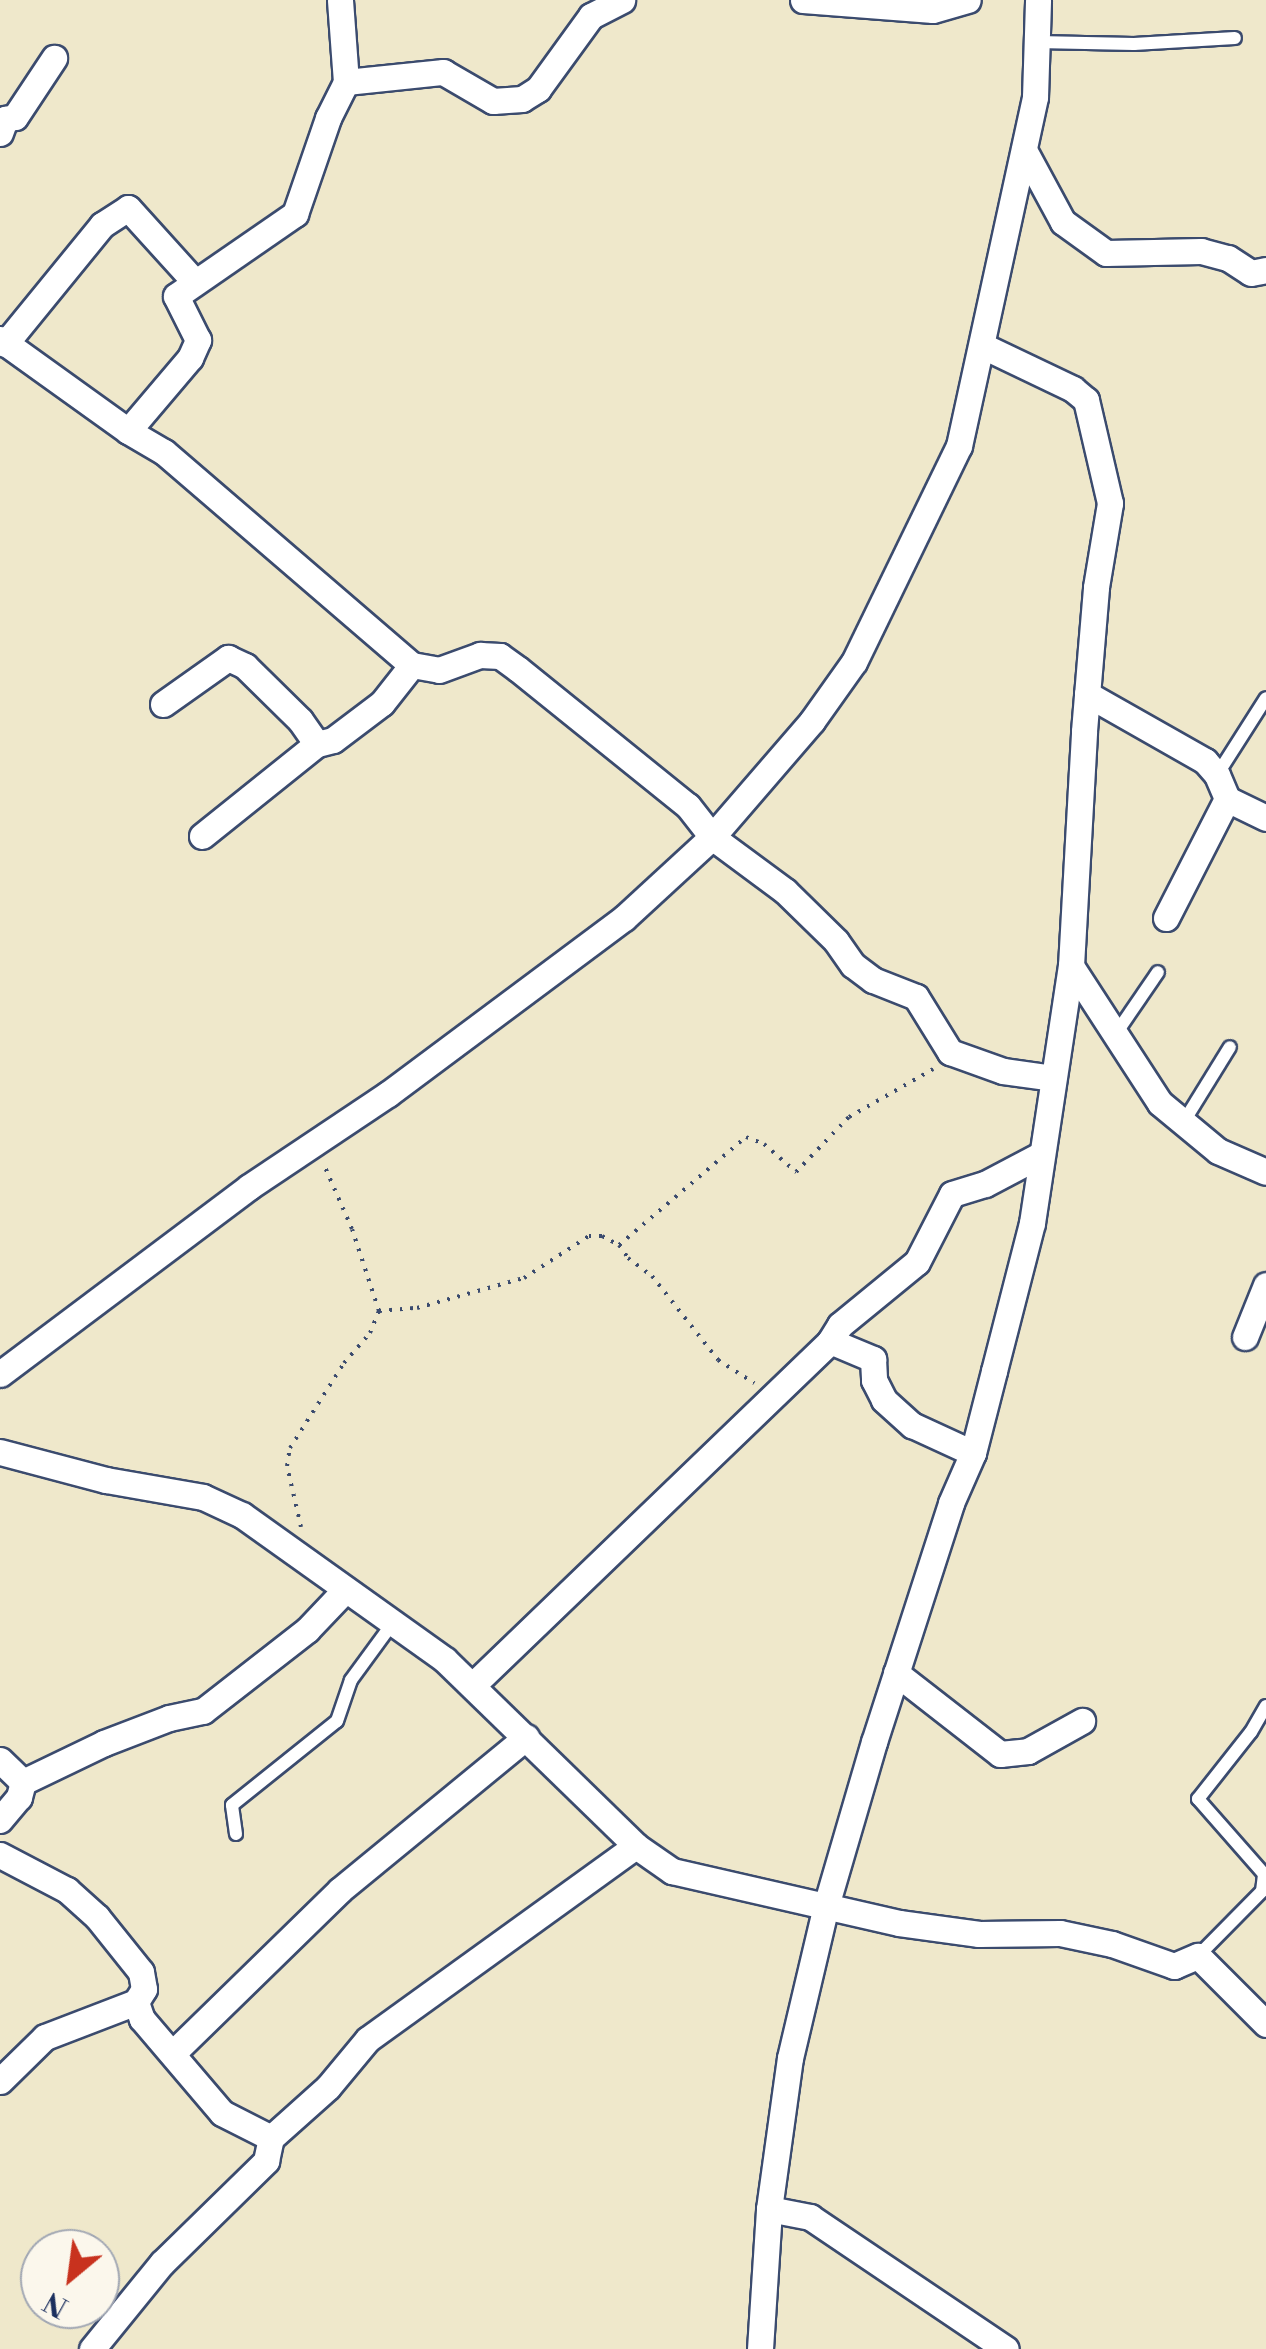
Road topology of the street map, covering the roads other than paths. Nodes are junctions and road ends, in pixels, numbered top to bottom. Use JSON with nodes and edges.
{"nodes":[{"id":1,"x":340,"y":0,"type":"edge"},
{"id":2,"x":622,"y":0,"type":"edge"},
{"id":3,"x":802,"y":0,"type":"edge"},
{"id":4,"x":968,"y":0,"type":"edge"},
{"id":5,"x":1031,"y":4,"type":"edge"},
{"id":6,"x":1235,"y":38,"type":"dead end"},
{"id":7,"x":1037,"y":42,"type":"junction"},
{"id":8,"x":54,"y":58,"type":"dead end"},
{"id":9,"x":346,"y":82,"type":"junction"},
{"id":10,"x":0,"y":133,"type":"edge"},
{"id":11,"x":1024,"y":150,"type":"junction"},
{"id":12,"x":1266,"y":270,"type":"edge"},
{"id":13,"x":194,"y":280,"type":"junction"},
{"id":14,"x":3,"y":342,"type":"edge"},
{"id":15,"x":983,"y":346,"type":"junction"},
{"id":16,"x":128,"y":431,"type":"junction"},
{"id":17,"x":412,"y":666,"type":"junction"},
{"id":18,"x":1087,"y":694,"type":"junction"},
{"id":19,"x":1266,"y":698,"type":"edge"},
{"id":20,"x":163,"y":704,"type":"dead end"},
{"id":21,"x":317,"y":744,"type":"junction"},
{"id":22,"x":1222,"y":788,"type":"junction"},
{"id":23,"x":1266,"y":818,"type":"edge"},
{"id":24,"x":202,"y":836,"type":"dead end"},
{"id":25,"x":712,"y":837,"type":"junction"},
{"id":26,"x":1166,"y":918,"type":"dead end"},
{"id":27,"x":1070,"y":966,"type":"junction"},
{"id":28,"x":1158,"y":972,"type":"dead end"},
{"id":29,"x":1116,"y":1035,"type":"junction"},
{"id":30,"x":1230,"y":1047,"type":"dead end"},
{"id":31,"x":1053,"y":1078,"type":"junction"},
{"id":32,"x":1181,"y":1124,"type":"junction"},
{"id":33,"x":1042,"y":1154,"type":"junction"},
{"id":34,"x":1266,"y":1172,"type":"edge"},
{"id":35,"x":1266,"y":1284,"type":"edge"},
{"id":36,"x":1245,"y":1336,"type":"dead end"},
{"id":37,"x":830,"y":1341,"type":"junction"},
{"id":38,"x":0,"y":1374,"type":"edge"},
{"id":39,"x":0,"y":1452,"type":"edge"},
{"id":40,"x":973,"y":1453,"type":"junction"},
{"id":41,"x":344,"y":1590,"type":"junction"},
{"id":42,"x":392,"y":1624,"type":"junction"},
{"id":43,"x":896,"y":1674,"type":"junction"},
{"id":44,"x":474,"y":1684,"type":"junction"},
{"id":45,"x":1266,"y":1706,"type":"edge"},
{"id":46,"x":1082,"y":1722,"type":"dead end"},
{"id":47,"x":526,"y":1737,"type":"junction"},
{"id":48,"x":0,"y":1760,"type":"edge"},
{"id":49,"x":23,"y":1782,"type":"junction"},
{"id":50,"x":0,"y":1820,"type":"edge"},
{"id":51,"x":236,"y":1834,"type":"dead end"},
{"id":52,"x":636,"y":1846,"type":"junction"},
{"id":53,"x":0,"y":1855,"type":"edge"},
{"id":54,"x":826,"y":1906,"type":"junction"},
{"id":55,"x":1198,"y":1956,"type":"junction"},
{"id":56,"x":136,"y":2002,"type":"junction"},
{"id":57,"x":1266,"y":2024,"type":"edge"},
{"id":58,"x":174,"y":2052,"type":"junction"},
{"id":59,"x":0,"y":2081,"type":"edge"},
{"id":60,"x":271,"y":2138,"type":"junction"},
{"id":61,"x":769,"y":2209,"type":"junction"},
{"id":62,"x":92,"y":2349,"type":"edge"},
{"id":63,"x":760,"y":2349,"type":"edge"},
{"id":64,"x":1006,"y":2349,"type":"edge"}],
"edges":[{"from":1,"to":9,"type":"street"},
{"from":2,"to":9,"type":"street"},
{"from":3,"to":4,"type":"street"},
{"from":5,"to":7,"type":"street"},
{"from":6,"to":7,"type":"lane"},
{"from":7,"to":11,"type":"street"},
{"from":8,"to":10,"type":"street"},
{"from":9,"to":13,"type":"street"},
{"from":11,"to":12,"type":"street"},
{"from":11,"to":15,"type":"street"},
{"from":13,"to":14,"type":"street"},
{"from":13,"to":16,"type":"street"},
{"from":14,"to":16,"type":"street"},
{"from":15,"to":18,"type":"street"},
{"from":15,"to":25,"type":"street"},
{"from":16,"to":17,"type":"street"},
{"from":17,"to":21,"type":"street"},
{"from":17,"to":25,"type":"street"},
{"from":18,"to":22,"type":"street"},
{"from":18,"to":27,"type":"street"},
{"from":19,"to":22,"type":"lane"},
{"from":20,"to":21,"type":"street"},
{"from":21,"to":24,"type":"street"},
{"from":22,"to":23,"type":"street"},
{"from":22,"to":26,"type":"street"},
{"from":25,"to":31,"type":"street"},
{"from":25,"to":38,"type":"street"},
{"from":27,"to":29,"type":"street"},
{"from":27,"to":31,"type":"street"},
{"from":28,"to":29,"type":"lane"},
{"from":29,"to":32,"type":"street"},
{"from":30,"to":32,"type":"lane"},
{"from":31,"to":33,"type":"street"},
{"from":32,"to":34,"type":"street"},
{"from":33,"to":37,"type":"street"},
{"from":33,"to":40,"type":"street"},
{"from":35,"to":36,"type":"street"},
{"from":37,"to":40,"type":"street"},
{"from":37,"to":44,"type":"street"},
{"from":39,"to":41,"type":"street"},
{"from":40,"to":43,"type":"street"},
{"from":41,"to":42,"type":"street"},
{"from":41,"to":49,"type":"street"},
{"from":42,"to":44,"type":"street"},
{"from":42,"to":51,"type":"lane"},
{"from":43,"to":46,"type":"street"},
{"from":43,"to":54,"type":"street"},
{"from":44,"to":47,"type":"street"},
{"from":45,"to":55,"type":"lane"},
{"from":47,"to":52,"type":"street"},
{"from":47,"to":58,"type":"street"},
{"from":48,"to":49,"type":"street"},
{"from":49,"to":50,"type":"street"},
{"from":52,"to":54,"type":"street"},
{"from":52,"to":60,"type":"street"},
{"from":53,"to":56,"type":"street"},
{"from":54,"to":55,"type":"street"},
{"from":54,"to":61,"type":"street"},
{"from":55,"to":57,"type":"street"},
{"from":56,"to":58,"type":"street"},
{"from":56,"to":59,"type":"street"},
{"from":58,"to":60,"type":"street"},
{"from":60,"to":62,"type":"street"},
{"from":61,"to":63,"type":"street"},
{"from":61,"to":64,"type":"street"}]}
